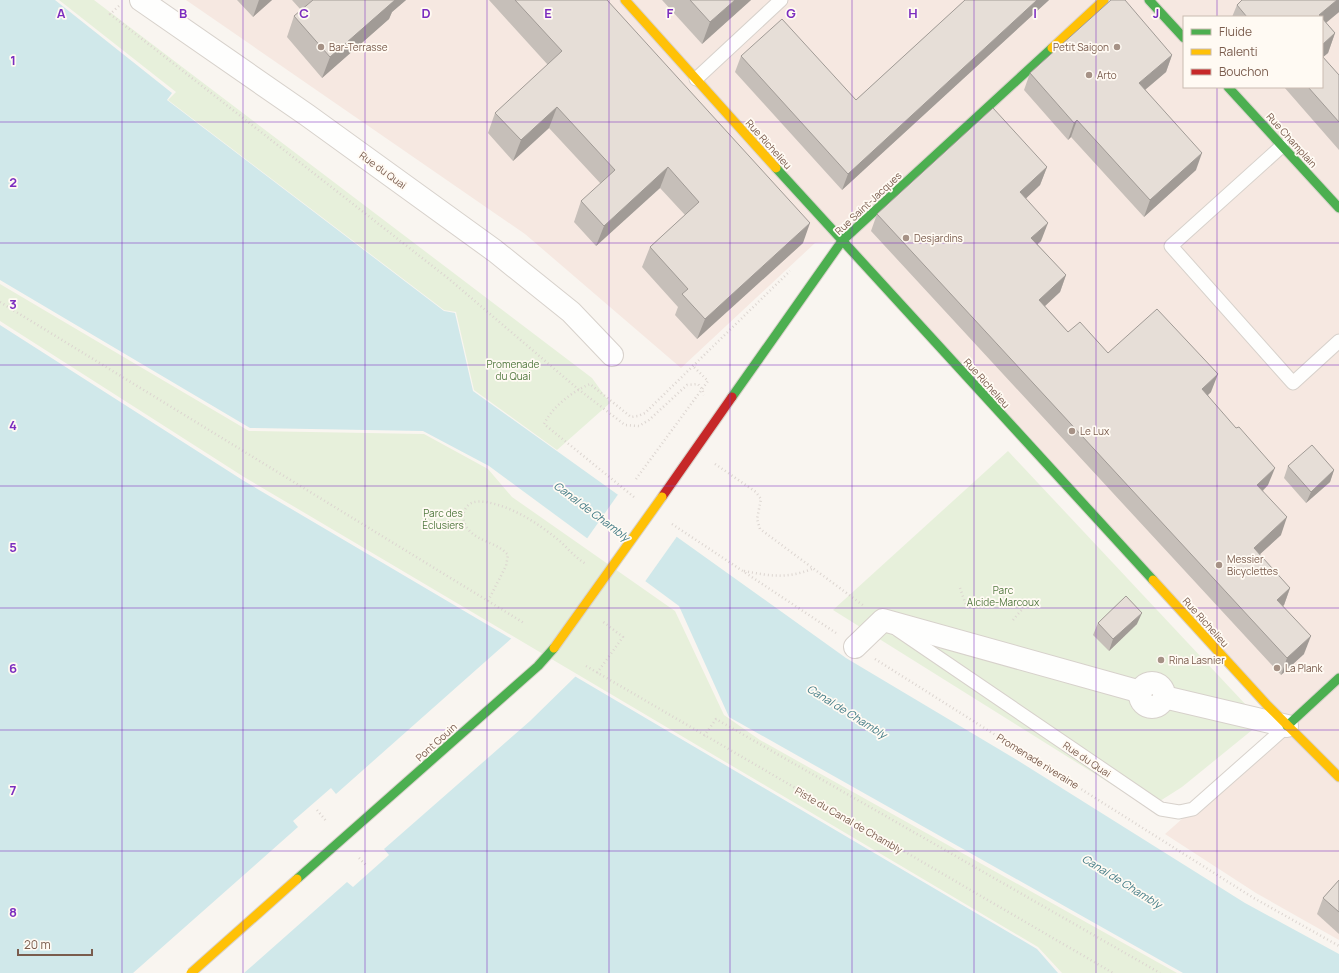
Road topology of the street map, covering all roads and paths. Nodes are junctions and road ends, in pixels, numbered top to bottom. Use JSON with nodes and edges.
{"nodes":[{"id":1,"x":133,"y":0,"type":"edge"},
{"id":2,"x":625,"y":0,"type":"edge"},
{"id":3,"x":781,"y":0,"type":"edge"},
{"id":4,"x":1104,"y":0,"type":"edge"},
{"id":5,"x":1149,"y":0,"type":"edge"},
{"id":6,"x":1183,"y":37,"type":"edge"},
{"id":7,"x":696,"y":79,"type":"junction"},
{"id":8,"x":1229,"y":88,"type":"edge"},
{"id":9,"x":1282,"y":146,"type":"junction"},
{"id":10,"x":1339,"y":208,"type":"edge"},
{"id":11,"x":842,"y":241,"type":"junction"},
{"id":12,"x":793,"y":268,"type":"dead end"},
{"id":13,"x":0,"y":302,"type":"edge"},
{"id":14,"x":1339,"y":341,"type":"edge"},
{"id":15,"x":612,"y":355,"type":"dead end"},
{"id":16,"x":692,"y":365,"type":"junction"},
{"id":17,"x":578,"y":389,"type":"junction"},
{"id":18,"x":702,"y":389,"type":"junction"},
{"id":19,"x":712,"y":462,"type":"dead end"},
{"id":20,"x":636,"y":479,"type":"dead end"},
{"id":21,"x":662,"y":497,"type":"joint"},
{"id":22,"x":640,"y":501,"type":"dead end"},
{"id":23,"x":669,"y":522,"type":"dead end"},
{"id":24,"x":588,"y":566,"type":"dead end"},
{"id":25,"x":812,"y":569,"type":"junction"},
{"id":26,"x":742,"y":570,"type":"junction"},
{"id":27,"x":960,"y":588,"type":"dead end"},
{"id":28,"x":488,"y":601,"type":"junction"},
{"id":29,"x":966,"y":605,"type":"dead end"},
{"id":30,"x":1024,"y":607,"type":"dead end"},
{"id":31,"x":883,"y":620,"type":"junction"},
{"id":32,"x":1013,"y":620,"type":"dead end"},
{"id":33,"x":602,"y":621,"type":"dead end"},
{"id":34,"x":524,"y":623,"type":"dead end"},
{"id":35,"x":855,"y":647,"type":"junction"},
{"id":36,"x":586,"y":666,"type":"dead end"},
{"id":37,"x":598,"y":673,"type":"junction"},
{"id":38,"x":1339,"y":678,"type":"edge"},
{"id":39,"x":1286,"y":726,"type":"junction"},
{"id":40,"x":704,"y":736,"type":"junction"},
{"id":41,"x":1339,"y":777,"type":"edge"},
{"id":42,"x":317,"y":810,"type":"dead end"},
{"id":43,"x":331,"y":826,"type":"dead end"},
{"id":44,"x":359,"y":858,"type":"dead end"},
{"id":45,"x":366,"y":866,"type":"dead end"},
{"id":46,"x":1339,"y":946,"type":"edge"},
{"id":47,"x":191,"y":973,"type":"edge"},
{"id":48,"x":1113,"y":973,"type":"edge"},
{"id":49,"x":1160,"y":973,"type":"edge"}],
"edges":[{"from":1,"to":15,"type":"street","name":"Rue du Quai"},
{"from":1,"to":17,"type":"path"},
{"from":2,"to":7,"type":"street","name":"Rue Richelieu"},
{"from":3,"to":7,"type":"lane"},
{"from":4,"to":11,"type":"street","name":"Rue Saint-Jacques"},
{"from":5,"to":6,"type":"street"},
{"from":7,"to":11,"type":"street","name":"Rue Richelieu"},
{"from":8,"to":9,"type":"street","name":"Rue Champlain"},
{"from":9,"to":10,"type":"street","name":"Rue Champlain"},
{"from":9,"to":14,"type":"lane"},
{"from":11,"to":21,"type":"street","name":"Rue Saint-Jacques"},
{"from":11,"to":39,"type":"street","name":"Rue Richelieu"},
{"from":12,"to":16,"type":"path"},
{"from":13,"to":28,"type":"path"},
{"from":16,"to":17,"type":"path"},
{"from":16,"to":18,"type":"path"},
{"from":17,"to":18,"type":"path"},
{"from":17,"to":22,"type":"path"},
{"from":18,"to":20,"type":"path"},
{"from":19,"to":25,"type":"path"},
{"from":21,"to":47,"type":"street","name":"Pont Gouin","bridge":true},
{"from":23,"to":26,"type":"path","name":"Promenade riveraine"},
{"from":24,"to":28,"type":"path"},
{"from":25,"to":26,"type":"path"},
{"from":25,"to":31,"type":"path"},
{"from":26,"to":35,"type":"path","name":"Promenade riveraine"},
{"from":27,"to":29,"type":"path"},
{"from":28,"to":34,"type":"path"},
{"from":30,"to":32,"type":"path"},
{"from":31,"to":35,"type":"street"},
{"from":31,"to":39,"type":"street"},
{"from":31,"to":39,"type":"lane","name":"Rue du Quai"},
{"from":33,"to":37,"type":"path"},
{"from":35,"to":46,"type":"path","name":"Promenade riveraine"},
{"from":36,"to":37,"type":"path","name":"Piste du Canal de Chambly"},
{"from":37,"to":40,"type":"path","name":"Piste du Canal de Chambly"},
{"from":38,"to":39,"type":"street"},
{"from":39,"to":41,"type":"street","name":"Rue Richelieu"},
{"from":40,"to":48,"type":"path","name":"Piste du Canal de Chambly"},
{"from":40,"to":49,"type":"path"},
{"from":42,"to":43,"type":"path"},
{"from":44,"to":45,"type":"path"}]}
